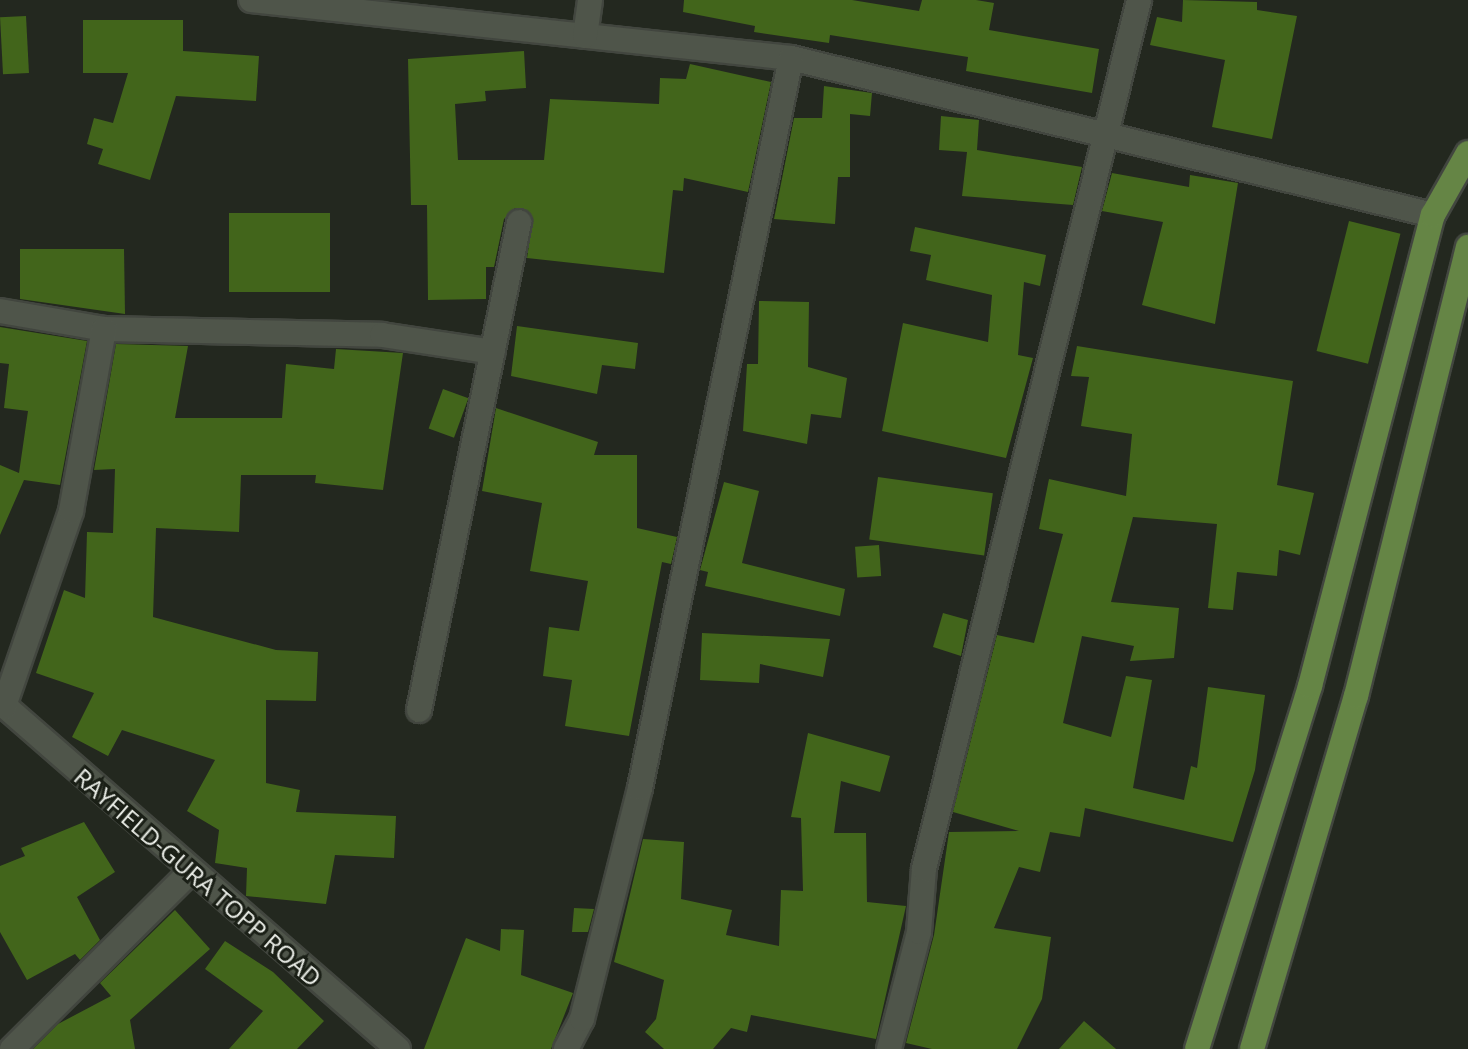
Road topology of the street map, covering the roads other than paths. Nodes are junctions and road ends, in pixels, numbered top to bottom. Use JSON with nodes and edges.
{"nodes":[{"id":1,"x":251,"y":0,"type":"edge"},
{"id":2,"x":590,"y":0,"type":"edge"},
{"id":3,"x":1139,"y":0,"type":"edge"},
{"id":4,"x":585,"y":36,"type":"junction"},
{"id":5,"x":791,"y":58,"type":"junction"},
{"id":6,"x":1103,"y":129,"type":"junction"},
{"id":7,"x":1468,"y":153,"type":"edge"},
{"id":8,"x":1433,"y":215,"type":"junction"},
{"id":9,"x":519,"y":222,"type":"dead end"},
{"id":10,"x":1468,"y":247,"type":"edge"},
{"id":11,"x":0,"y":311,"type":"edge"},
{"id":12,"x":104,"y":329,"type":"junction"},
{"id":13,"x":493,"y":352,"type":"junction"},
{"id":14,"x":2,"y":704,"type":"edge"},
{"id":15,"x":419,"y":710,"type":"dead end"},
{"id":16,"x":189,"y":873,"type":"junction"},
{"id":17,"x":12,"y":1049,"type":"edge"},
{"id":18,"x":398,"y":1049,"type":"edge"},
{"id":19,"x":566,"y":1049,"type":"edge"},
{"id":20,"x":889,"y":1049,"type":"edge"},
{"id":21,"x":1197,"y":1049,"type":"edge"},
{"id":22,"x":1252,"y":1049,"type":"edge"}],
"edges":[{"from":1,"to":4,"type":"street"},
{"from":2,"to":4,"type":"street"},
{"from":3,"to":6,"type":"street"},
{"from":4,"to":5,"type":"street"},
{"from":5,"to":6,"type":"street"},
{"from":5,"to":19,"type":"street"},
{"from":6,"to":8,"type":"street"},
{"from":6,"to":20,"type":"street"},
{"from":7,"to":8,"type":"main road"},
{"from":8,"to":21,"type":"main road"},
{"from":9,"to":13,"type":"street"},
{"from":10,"to":22,"type":"main road"},
{"from":11,"to":12,"type":"street"},
{"from":12,"to":13,"type":"street"},
{"from":12,"to":14,"type":"street"},
{"from":13,"to":15,"type":"street"},
{"from":14,"to":16,"type":"street","name":"RAYFIELD-GURA TOPP ROAD"},
{"from":16,"to":17,"type":"street"},
{"from":16,"to":18,"type":"street","name":"RAYFIELD-GURA TOPP ROAD"}]}
